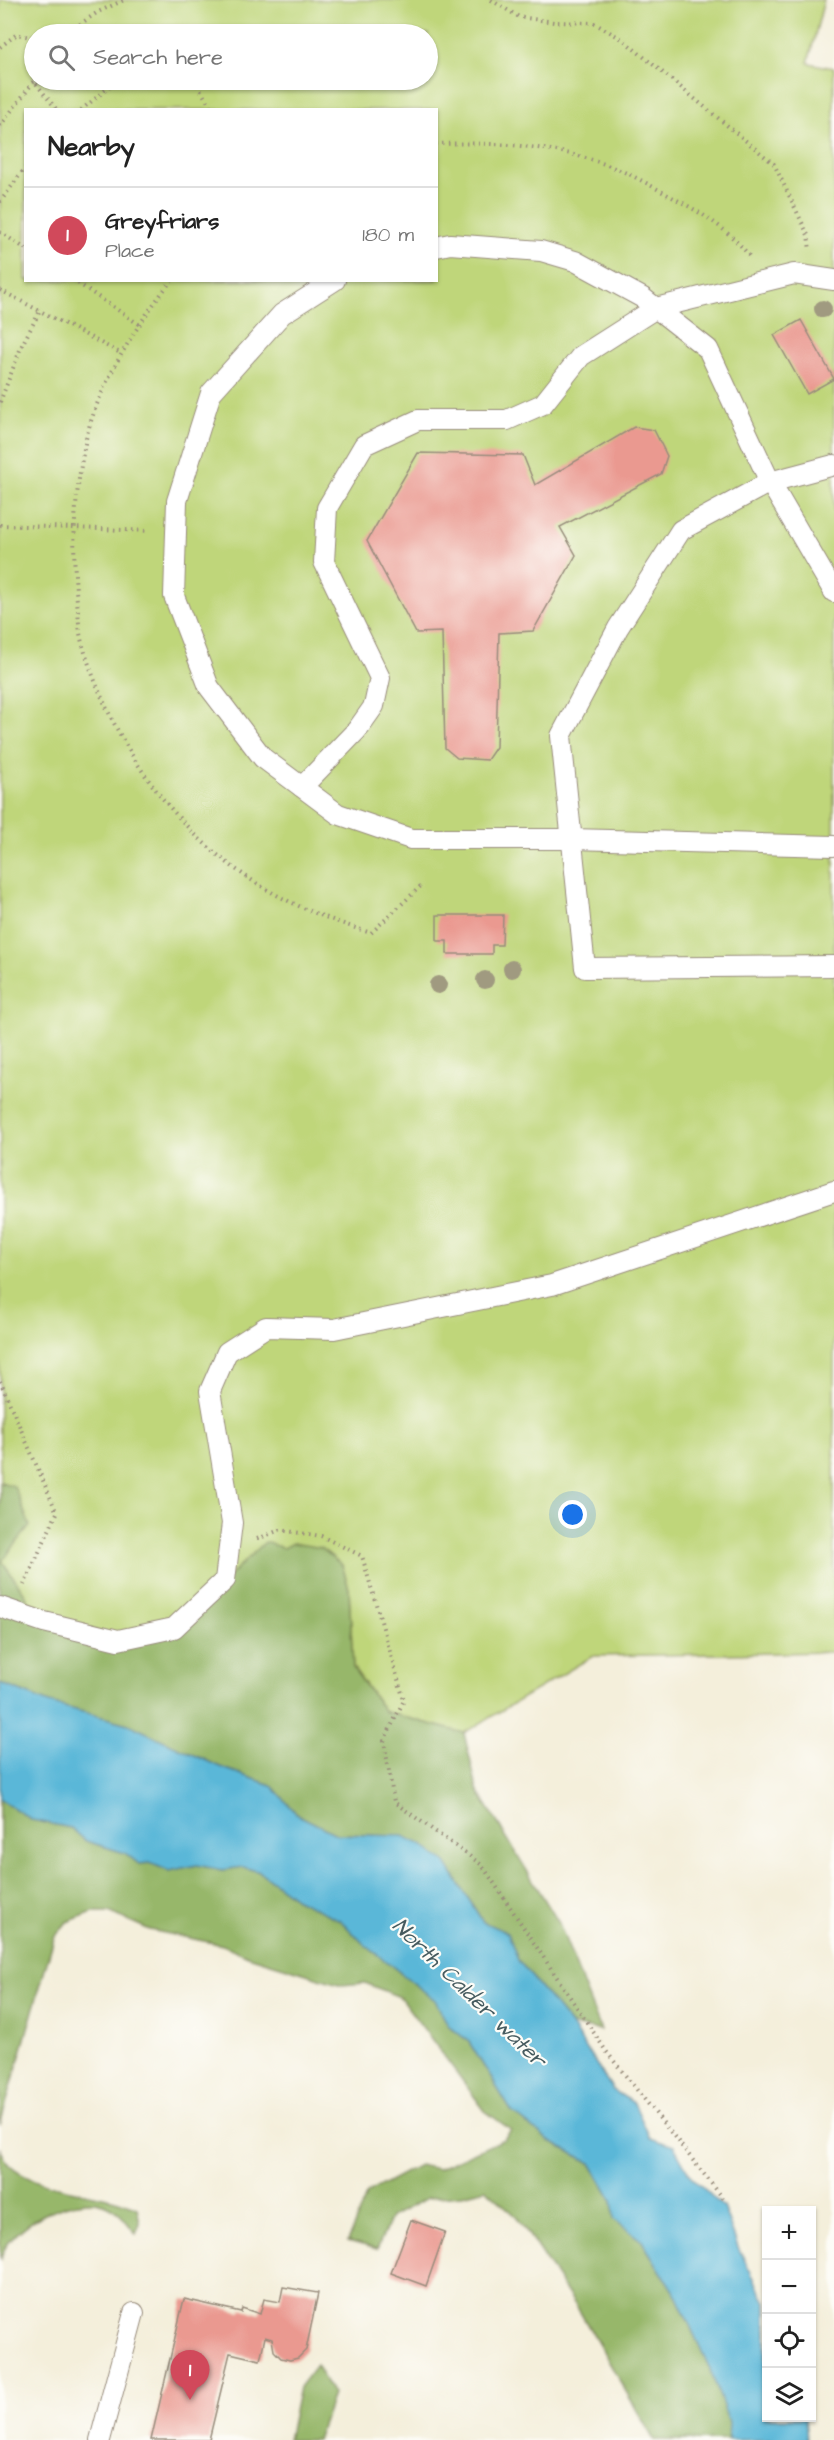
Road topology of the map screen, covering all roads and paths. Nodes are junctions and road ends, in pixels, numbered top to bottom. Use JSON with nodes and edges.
{"nodes":[{"id":1,"x":124,"y":0,"type":"edge"},
{"id":2,"x":491,"y":0,"type":"edge"},
{"id":3,"x":80,"y":24,"type":"edge"},
{"id":4,"x":24,"y":36,"type":"edge"},
{"id":5,"x":0,"y":47,"type":"edge"},
{"id":6,"x":27,"y":90,"type":"edge"},
{"id":7,"x":41,"y":90,"type":"edge"},
{"id":8,"x":106,"y":90,"type":"edge"},
{"id":9,"x":200,"y":90,"type":"edge"},
{"id":10,"x":55,"y":108,"type":"edge"},
{"id":11,"x":83,"y":108,"type":"edge"},
{"id":12,"x":212,"y":108,"type":"edge"},
{"id":13,"x":0,"y":126,"type":"edge"},
{"id":14,"x":438,"y":144,"type":"edge"},
{"id":15,"x":24,"y":170,"type":"edge"},
{"id":16,"x":0,"y":202,"type":"edge"},
{"id":17,"x":0,"y":232,"type":"edge"},
{"id":18,"x":438,"y":247,"type":"edge"},
{"id":19,"x":24,"y":248,"type":"edge"},
{"id":20,"x":825,"y":279,"type":"edge"},
{"id":21,"x":76,"y":282,"type":"edge"},
{"id":22,"x":331,"y":282,"type":"edge"},
{"id":23,"x":768,"y":282,"type":"junction"},
{"id":24,"x":0,"y":290,"type":"edge"},
{"id":25,"x":656,"y":308,"type":"junction"},
{"id":26,"x":40,"y":311,"type":"junction"},
{"id":27,"x":140,"y":325,"type":"dead end"},
{"id":28,"x":122,"y":354,"type":"dead end"},
{"id":29,"x":0,"y":402,"type":"edge"},
{"id":30,"x":834,"y":465,"type":"edge"},
{"id":31,"x":770,"y":482,"type":"junction"},
{"id":32,"x":0,"y":525,"type":"edge"},
{"id":33,"x":176,"y":532,"type":"junction"},
{"id":34,"x":834,"y":592,"type":"edge"},
{"id":35,"x":302,"y":786,"type":"junction"},
{"id":36,"x":571,"y":839,"type":"junction"},
{"id":37,"x":834,"y":846,"type":"edge"},
{"id":38,"x":834,"y":966,"type":"edge"},
{"id":39,"x":834,"y":1191,"type":"edge"},
{"id":40,"x":0,"y":1381,"type":"edge"},
{"id":41,"x":228,"y":1551,"type":"junction"},
{"id":42,"x":8,"y":1610,"type":"edge"},
{"id":43,"x":723,"y":2198,"type":"dead end"},
{"id":44,"x":134,"y":2313,"type":"dead end"},
{"id":45,"x":100,"y":2440,"type":"edge"}],
"edges":[{"from":1,"to":3,"type":"path"},
{"from":2,"to":20,"type":"path"},
{"from":4,"to":5,"type":"path"},
{"from":6,"to":13,"type":"path"},
{"from":7,"to":10,"type":"path"},
{"from":8,"to":11,"type":"path"},
{"from":9,"to":12,"type":"path"},
{"from":14,"to":23,"type":"path"},
{"from":15,"to":16,"type":"path"},
{"from":17,"to":19,"type":"path"},
{"from":18,"to":25,"type":"lane"},
{"from":20,"to":23,"type":"lane"},
{"from":21,"to":27,"type":"path"},
{"from":22,"to":33,"type":"lane"},
{"from":23,"to":25,"type":"lane"},
{"from":24,"to":26,"type":"path"},
{"from":25,"to":31,"type":"lane"},
{"from":25,"to":35,"type":"lane"},
{"from":26,"to":28,"type":"path"},
{"from":26,"to":29,"type":"path"},
{"from":30,"to":31,"type":"lane"},
{"from":31,"to":34,"type":"lane"},
{"from":31,"to":36,"type":"lane"},
{"from":32,"to":33,"type":"path"},
{"from":33,"to":35,"type":"lane"},
{"from":35,"to":36,"type":"lane"},
{"from":36,"to":37,"type":"lane"},
{"from":36,"to":38,"type":"lane"},
{"from":39,"to":41,"type":"lane"},
{"from":40,"to":42,"type":"path"},
{"from":41,"to":42,"type":"lane"},
{"from":41,"to":43,"type":"path"},
{"from":44,"to":45,"type":"lane"}]}
